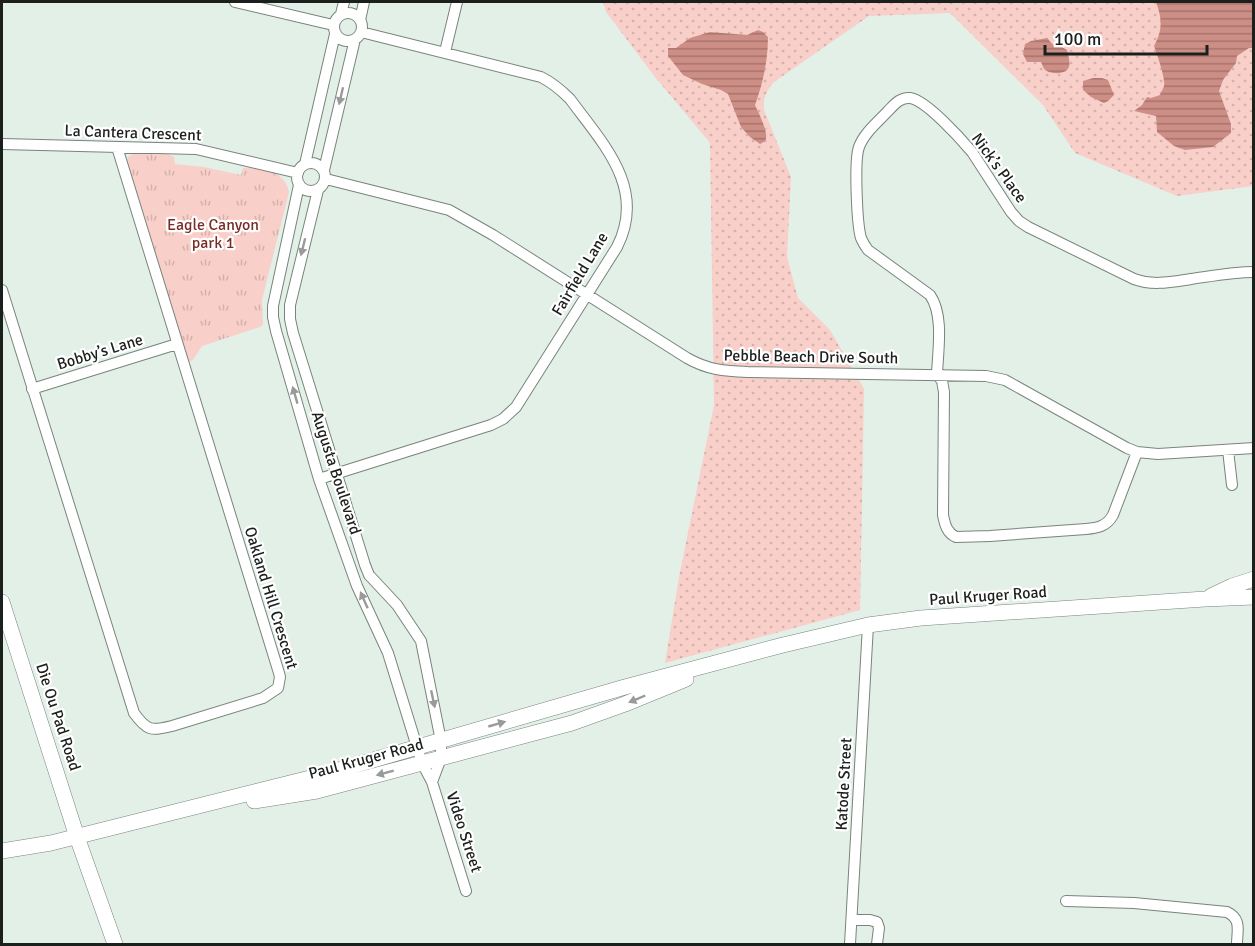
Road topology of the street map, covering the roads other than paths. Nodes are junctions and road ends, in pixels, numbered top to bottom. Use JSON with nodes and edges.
{"nodes":[{"id":1,"x":235,"y":2,"type":"edge"},
{"id":2,"x":344,"y":2,"type":"edge"},
{"id":3,"x":364,"y":2,"type":"edge"},
{"id":4,"x":457,"y":2,"type":"edge"},
{"id":5,"x":341,"y":14,"type":"junction"},
{"id":6,"x":334,"y":30,"type":"junction"},
{"id":7,"x":359,"y":30,"type":"junction"},
{"id":8,"x":445,"y":52,"type":"junction"},
{"id":9,"x":2,"y":144,"type":"edge"},
{"id":10,"x":117,"y":147,"type":"junction"},
{"id":11,"x":305,"y":164,"type":"junction"},
{"id":12,"x":325,"y":174,"type":"junction"},
{"id":13,"x":298,"y":179,"type":"junction"},
{"id":14,"x":318,"y":190,"type":"junction"},
{"id":15,"x":1254,"y":272,"type":"edge"},
{"id":16,"x":2,"y":290,"type":"edge"},
{"id":17,"x":586,"y":295,"type":"junction"},
{"id":18,"x":177,"y":344,"type":"junction"},
{"id":19,"x":937,"y":374,"type":"junction"},
{"id":20,"x":33,"y":389,"type":"junction"},
{"id":21,"x":1254,"y":448,"type":"edge"},
{"id":22,"x":1228,"y":450,"type":"junction"},
{"id":23,"x":1137,"y":452,"type":"junction"},
{"id":24,"x":336,"y":473,"type":"junction"},
{"id":25,"x":319,"y":478,"type":"junction"},
{"id":26,"x":1232,"y":485,"type":"dead end"},
{"id":27,"x":1254,"y":579,"type":"edge"},
{"id":28,"x":1254,"y":597,"type":"edge"},
{"id":29,"x":1205,"y":599,"type":"junction"},
{"id":30,"x":2,"y":602,"type":"edge"},
{"id":31,"x":868,"y":625,"type":"junction"},
{"id":32,"x":729,"y":659,"type":"junction"},
{"id":33,"x":441,"y":741,"type":"junction"},
{"id":34,"x":418,"y":748,"type":"junction"},
{"id":35,"x":441,"y":758,"type":"junction"},
{"id":36,"x":422,"y":764,"type":"junction"},
{"id":37,"x":432,"y":782,"type":"junction"},
{"id":38,"x":78,"y":840,"type":"junction"},
{"id":39,"x":2,"y":851,"type":"edge"},
{"id":40,"x":2,"y":860,"type":"edge"},
{"id":41,"x":466,"y":891,"type":"dead end"},
{"id":42,"x":1066,"y":901,"type":"dead end"},
{"id":43,"x":852,"y":920,"type":"junction"},
{"id":44,"x":115,"y":945,"type":"edge"},
{"id":45,"x":850,"y":945,"type":"edge"},
{"id":46,"x":877,"y":945,"type":"edge"},
{"id":47,"x":1237,"y":945,"type":"edge"}],
"edges":[{"from":1,"to":6,"type":"street"},
{"from":2,"to":5,"type":"street"},
{"from":3,"to":7,"type":"street"},
{"from":4,"to":8,"type":"street"},
{"from":5,"to":6,"type":"street"},
{"from":5,"to":7,"type":"street"},
{"from":6,"to":7,"type":"street"},
{"from":6,"to":11,"type":"street"},
{"from":7,"to":8,"type":"street","name":"Fairfield Lane"},
{"from":7,"to":12,"type":"street","one_way":true},
{"from":8,"to":17,"type":"street","name":"Fairfield Lane"},
{"from":9,"to":10,"type":"street","name":"La Cantera Crescent"},
{"from":10,"to":13,"type":"street","name":"La Cantera Crescent"},
{"from":10,"to":18,"type":"street","name":"Oakland Hill Crescent"},
{"from":11,"to":12,"type":"street"},
{"from":11,"to":13,"type":"street"},
{"from":12,"to":14,"type":"street"},
{"from":12,"to":17,"type":"street","name":"Pebble Beach Drive South"},
{"from":13,"to":14,"type":"street"},
{"from":25,"to":13,"type":"street","name":"Augusta Boulevard","one_way":true},
{"from":14,"to":24,"type":"street","name":"Augusta Boulevard","one_way":true},
{"from":15,"to":19,"type":"street","name":"Nick’s Place"},
{"from":16,"to":20,"type":"street","name":"Oakland Hill Crescent"},
{"from":17,"to":19,"type":"street","name":"Pebble Beach Drive South"},
{"from":17,"to":24,"type":"street","name":"Fairfield Lane"},
{"from":18,"to":20,"type":"street","name":"Bobby’s Lane"},
{"from":18,"to":20,"type":"street","name":"Oakland Hill Crescent"},
{"from":19,"to":23,"type":"street","name":"Pebble Beach Drive South"},
{"from":19,"to":23,"type":"street"},
{"from":21,"to":22,"type":"street","name":"Pebble Beach Drive South"},
{"from":22,"to":23,"type":"street","name":"Pebble Beach Drive South"},
{"from":22,"to":26,"type":"street"},
{"from":24,"to":25,"type":"street","name":"Fairfield Lane"},
{"from":24,"to":33,"type":"street","name":"Augusta Boulevard","one_way":true},
{"from":34,"to":25,"type":"street","name":"Augusta Boulevard","one_way":true},
{"from":27,"to":29,"type":"street"},
{"from":28,"to":29,"type":"street","name":"Paul Kruger Road"},
{"from":29,"to":31,"type":"street","name":"Paul Kruger Road"},
{"from":30,"to":38,"type":"street","name":"Die Ou Pad Road"},
{"from":31,"to":32,"type":"street","name":"Paul Kruger Road"},
{"from":31,"to":43,"type":"street","name":"Katode Street"},
{"from":33,"to":32,"type":"street","name":"Paul Kruger Road","one_way":true},
{"from":32,"to":35,"type":"street","name":"Paul Kruger Road","one_way":true},
{"from":33,"to":34,"type":"street","name":"Paul Kruger Road"},
{"from":33,"to":35,"type":"street","name":"Augusta Boulevard"},
{"from":34,"to":36,"type":"street","name":"Augusta Boulevard"},
{"from":34,"to":38,"type":"street","name":"Paul Kruger Road"},
{"from":35,"to":36,"type":"street","name":"Paul Kruger Road"},
{"from":35,"to":37,"type":"street","name":"Video Street"},
{"from":36,"to":37,"type":"street","name":"Video Street"},
{"from":36,"to":38,"type":"street","name":"Paul Kruger Road","one_way":true},
{"from":37,"to":41,"type":"street","name":"Video Street"},
{"from":38,"to":39,"type":"street","name":"Paul Kruger Road"},
{"from":38,"to":40,"type":"street","name":"Paul Kruger Road"},
{"from":38,"to":44,"type":"street","name":"Die Ou Pad Road"},
{"from":42,"to":47,"type":"street"},
{"from":43,"to":45,"type":"street","name":"Katode Street"},
{"from":43,"to":46,"type":"street"}]}
